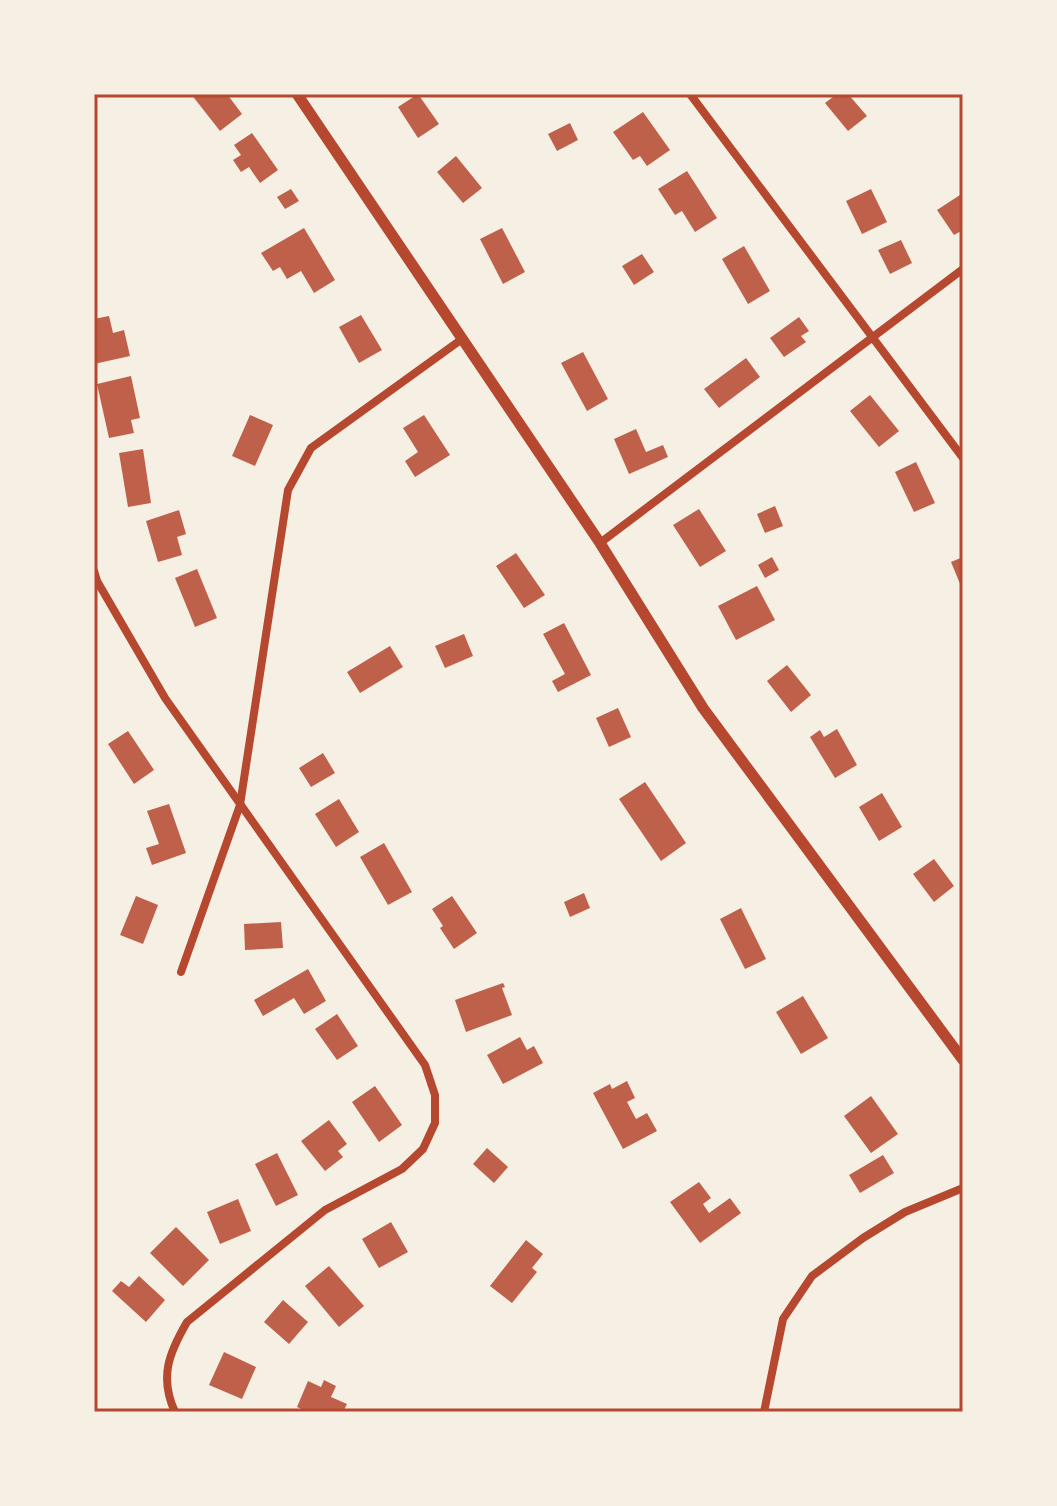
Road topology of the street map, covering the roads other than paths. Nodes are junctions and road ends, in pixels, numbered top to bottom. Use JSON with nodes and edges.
{"nodes":[{"id":1,"x":297,"y":94,"type":"edge"},
{"id":2,"x":690,"y":94,"type":"edge"},
{"id":3,"x":963,"y":269,"type":"edge"},
{"id":4,"x":873,"y":336,"type":"junction"},
{"id":5,"x":462,"y":339,"type":"junction"},
{"id":6,"x":963,"y":458,"type":"edge"},
{"id":7,"x":600,"y":543,"type":"junction"},
{"id":8,"x":94,"y":571,"type":"edge"},
{"id":9,"x":240,"y":805,"type":"junction"},
{"id":10,"x":181,"y":972,"type":"dead end"},
{"id":11,"x":963,"y":1060,"type":"edge"},
{"id":12,"x":963,"y":1188,"type":"edge"},
{"id":13,"x":175,"y":1412,"type":"edge"},
{"id":14,"x":764,"y":1412,"type":"edge"}],
"edges":[{"from":1,"to":5,"type":"street"},
{"from":2,"to":4,"type":"street"},
{"from":3,"to":4,"type":"street"},
{"from":4,"to":6,"type":"street"},
{"from":4,"to":7,"type":"street"},
{"from":5,"to":7,"type":"street"},
{"from":5,"to":9,"type":"street"},
{"from":7,"to":11,"type":"street"},
{"from":8,"to":9,"type":"street"},
{"from":9,"to":10,"type":"street"},
{"from":9,"to":13,"type":"street"},
{"from":12,"to":14,"type":"street"}]}
